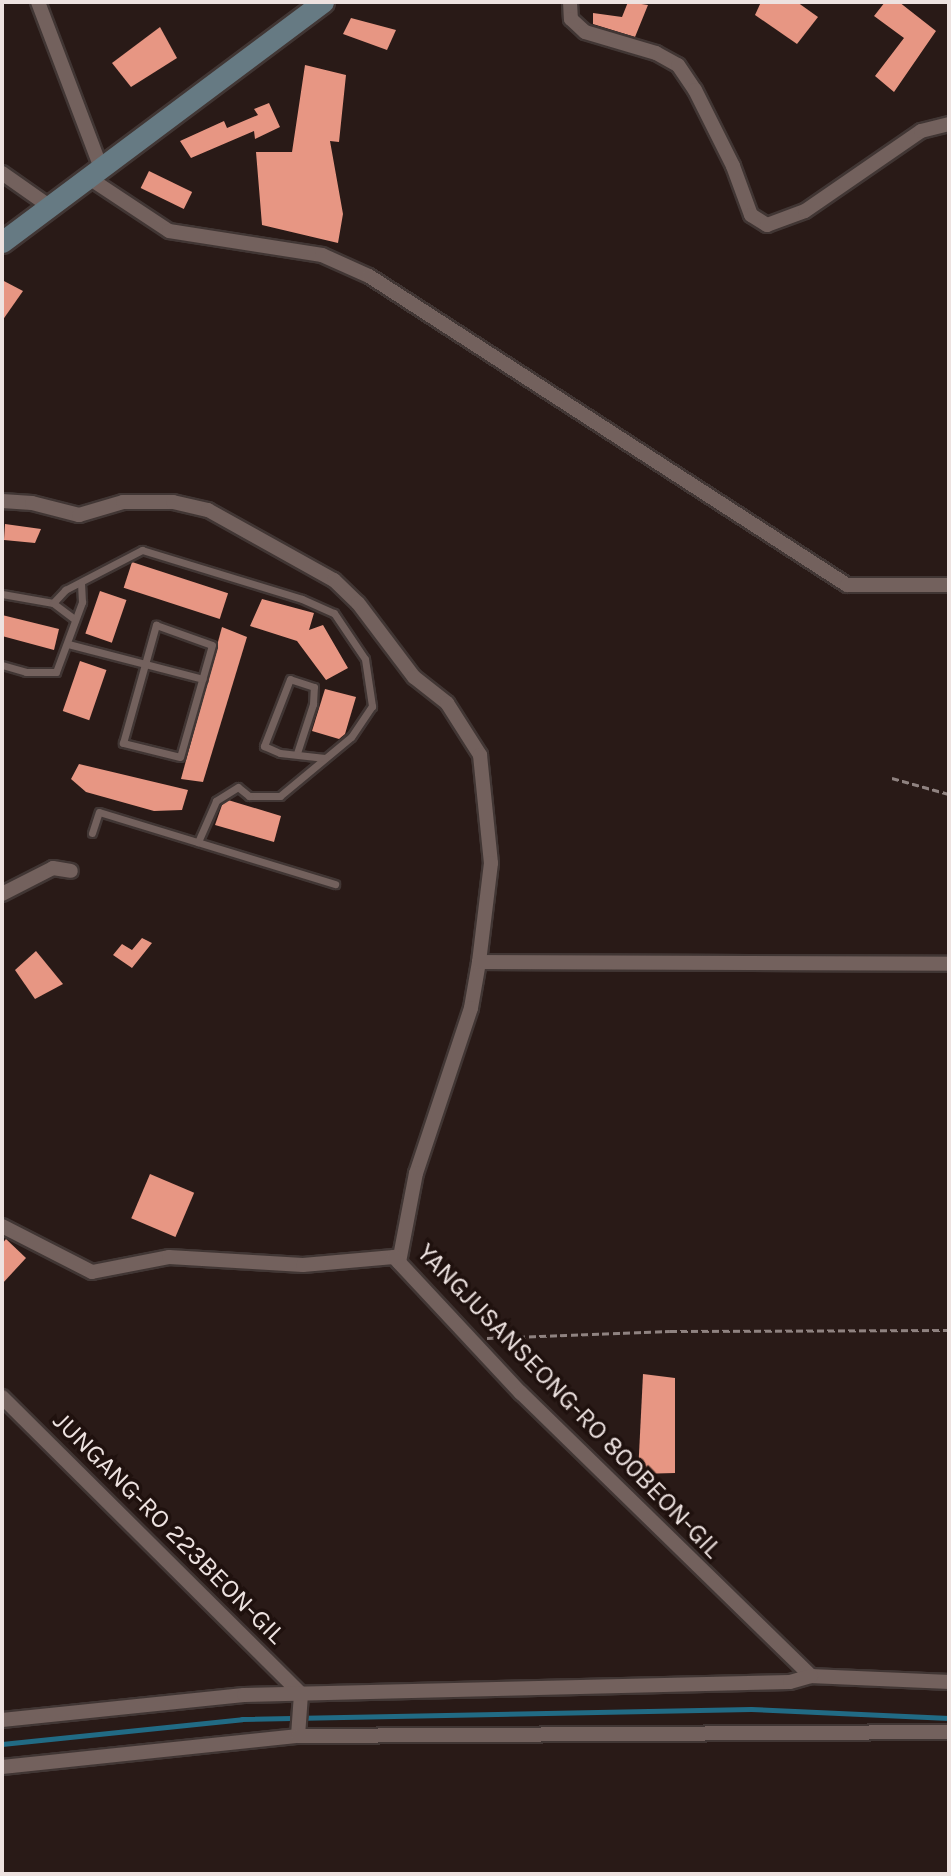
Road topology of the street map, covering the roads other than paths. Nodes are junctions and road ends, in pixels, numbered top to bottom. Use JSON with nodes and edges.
{"nodes":[{"id":1,"x":38,"y":2,"type":"edge"},
{"id":2,"x":323,"y":2,"type":"edge"},
{"id":3,"x":569,"y":2,"type":"edge"},
{"id":4,"x":949,"y":124,"type":"edge"},
{"id":5,"x":2,"y":173,"type":"edge"},
{"id":6,"x":95,"y":173,"type":"junction"},
{"id":7,"x":49,"y":206,"type":"junction"},
{"id":8,"x":2,"y":242,"type":"edge"},
{"id":9,"x":2,"y":501,"type":"edge"},
{"id":10,"x":82,"y":583,"type":"junction"},
{"id":11,"x":949,"y":585,"type":"edge"},
{"id":12,"x":2,"y":594,"type":"edge"},
{"id":13,"x":53,"y":603,"type":"junction"},
{"id":14,"x":74,"y":618,"type":"junction"},
{"id":15,"x":68,"y":644,"type":"junction"},
{"id":16,"x":146,"y":663,"type":"junction"},
{"id":17,"x":2,"y":665,"type":"edge"},
{"id":18,"x":203,"y":679,"type":"junction"},
{"id":19,"x":297,"y":753,"type":"junction"},
{"id":20,"x":325,"y":758,"type":"junction"},
{"id":21,"x":92,"y":833,"type":"dead end"},
{"id":22,"x":198,"y":842,"type":"junction"},
{"id":23,"x":71,"y":871,"type":"dead end"},
{"id":24,"x":335,"y":884,"type":"dead end"},
{"id":25,"x":2,"y":894,"type":"edge"},
{"id":26,"x":479,"y":962,"type":"junction"},
{"id":27,"x":949,"y":964,"type":"edge"},
{"id":28,"x":2,"y":1226,"type":"edge"},
{"id":29,"x":399,"y":1262,"type":"junction"},
{"id":30,"x":2,"y":1397,"type":"edge"},
{"id":31,"x":811,"y":1676,"type":"junction"},
{"id":32,"x":949,"y":1682,"type":"edge"},
{"id":33,"x":301,"y":1694,"type":"junction"},
{"id":34,"x":2,"y":1720,"type":"edge"},
{"id":35,"x":949,"y":1732,"type":"edge"},
{"id":36,"x":298,"y":1736,"type":"junction"},
{"id":37,"x":2,"y":1768,"type":"edge"}],
"edges":[{"from":1,"to":6,"type":"street"},
{"from":2,"to":6,"type":"street"},
{"from":3,"to":4,"type":"street"},
{"from":5,"to":7,"type":"street"},
{"from":6,"to":7,"type":"street"},
{"from":6,"to":11,"type":"street"},
{"from":7,"to":8,"type":"street"},
{"from":9,"to":26,"type":"street"},
{"from":10,"to":13,"type":"lane"},
{"from":10,"to":14,"type":"lane"},
{"from":10,"to":20,"type":"lane"},
{"from":12,"to":13,"type":"lane"},
{"from":13,"to":14,"type":"lane"},
{"from":14,"to":15,"type":"lane"},
{"from":15,"to":16,"type":"lane"},
{"from":15,"to":17,"type":"lane"},
{"from":16,"to":18,"type":"lane"},
{"from":16,"to":18,"type":"lane"},
{"from":16,"to":18,"type":"lane"},
{"from":19,"to":19,"type":"lane"},
{"from":19,"to":20,"type":"lane"},
{"from":20,"to":22,"type":"lane"},
{"from":21,"to":22,"type":"lane"},
{"from":22,"to":24,"type":"lane"},
{"from":23,"to":25,"type":"street"},
{"from":26,"to":27,"type":"street"},
{"from":26,"to":29,"type":"street"},
{"from":28,"to":29,"type":"street","name":"YANGJUSANSEONG-RO 800BEON-GIL"},
{"from":29,"to":31,"type":"street","name":"YANGJUSANSEONG-RO 800BEON-GIL"},
{"from":30,"to":33,"type":"street","name":"JUNGANG-RO 223BEON-GIL"},
{"from":31,"to":32,"type":"street"},
{"from":31,"to":33,"type":"street"},
{"from":33,"to":34,"type":"street"},
{"from":33,"to":36,"type":"street"},
{"from":35,"to":36,"type":"street"},
{"from":36,"to":37,"type":"street"}]}
